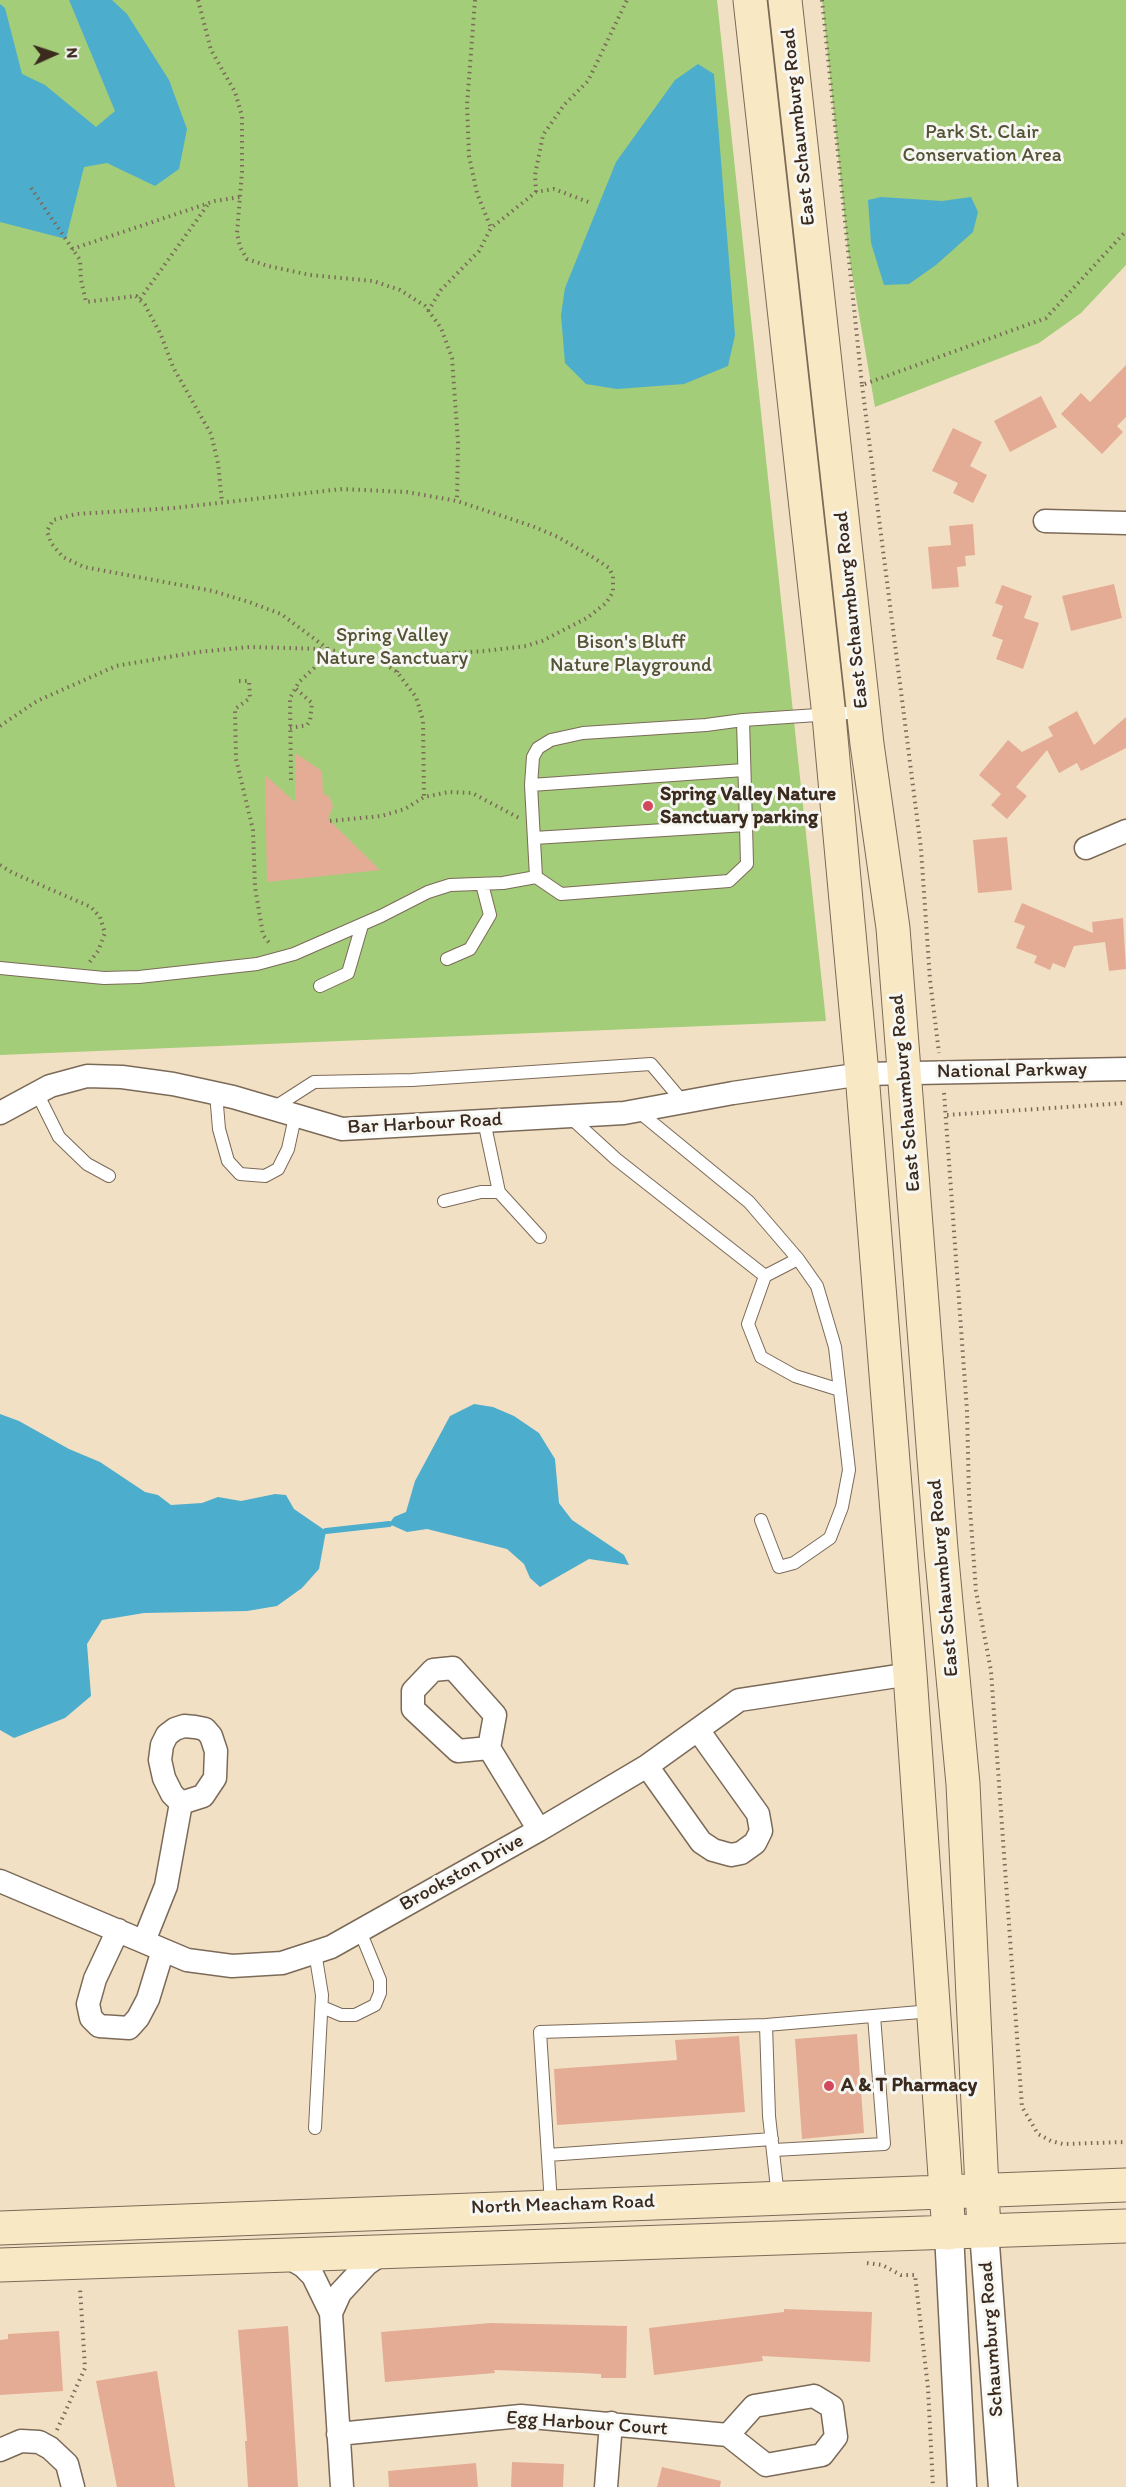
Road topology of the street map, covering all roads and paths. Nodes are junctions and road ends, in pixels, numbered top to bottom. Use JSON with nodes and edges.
{"nodes":[{"id":1,"x":198,"y":0,"type":"edge"},
{"id":2,"x":475,"y":0,"type":"edge"},
{"id":3,"x":627,"y":0,"type":"edge"},
{"id":4,"x":750,"y":0,"type":"edge"},
{"id":5,"x":784,"y":0,"type":"edge"},
{"id":6,"x":822,"y":0,"type":"edge"},
{"id":7,"x":31,"y":188,"type":"dead end"},
{"id":8,"x":536,"y":192,"type":"junction"},
{"id":9,"x":240,"y":197,"type":"junction"},
{"id":10,"x":209,"y":203,"type":"junction"},
{"id":11,"x":591,"y":203,"type":"dead end"},
{"id":12,"x":490,"y":228,"type":"junction"},
{"id":13,"x":1126,"y":231,"type":"edge"},
{"id":14,"x":72,"y":249,"type":"junction"},
{"id":15,"x":140,"y":299,"type":"junction"},
{"id":16,"x":428,"y":311,"type":"junction"},
{"id":17,"x":862,"y":385,"type":"junction"},
{"id":18,"x":457,"y":501,"type":"junction"},
{"id":19,"x":222,"y":502,"type":"junction"},
{"id":20,"x":1046,"y":521,"type":"dead end"},
{"id":21,"x":1126,"y":523,"type":"edge"},
{"id":22,"x":328,"y":649,"type":"junction"},
{"id":23,"x":375,"y":658,"type":"junction"},
{"id":24,"x":403,"y":658,"type":"junction"},
{"id":25,"x":397,"y":672,"type":"junction"},
{"id":26,"x":239,"y":681,"type":"dead end"},
{"id":27,"x":295,"y":688,"type":"junction"},
{"id":28,"x":863,"y":712,"type":"junction"},
{"id":29,"x":829,"y":716,"type":"junction"},
{"id":30,"x":743,"y":720,"type":"junction"},
{"id":31,"x":0,"y":726,"type":"edge"},
{"id":32,"x":290,"y":728,"type":"junction"},
{"id":33,"x":744,"y":770,"type":"junction"},
{"id":34,"x":291,"y":780,"type":"dead end"},
{"id":35,"x":531,"y":785,"type":"junction"},
{"id":36,"x":424,"y":797,"type":"junction"},
{"id":37,"x":330,"y":821,"type":"dead end"},
{"id":38,"x":533,"y":825,"type":"junction"},
{"id":39,"x":746,"y":825,"type":"junction"},
{"id":40,"x":1126,"y":831,"type":"edge"},
{"id":41,"x":534,"y":838,"type":"junction"},
{"id":42,"x":1086,"y":848,"type":"dead end"},
{"id":43,"x":0,"y":865,"type":"edge"},
{"id":44,"x":536,"y":877,"type":"junction"},
{"id":45,"x":482,"y":884,"type":"junction"},
{"id":46,"x":362,"y":925,"type":"junction"},
{"id":47,"x":280,"y":958,"type":"junction"},
{"id":48,"x":447,"y":959,"type":"dead end"},
{"id":49,"x":0,"y":968,"type":"edge"},
{"id":50,"x":79,"y":975,"type":"junction"},
{"id":51,"x":320,"y":986,"type":"dead end"},
{"id":52,"x":936,"y":1031,"type":"dead end"},
{"id":53,"x":1126,"y":1069,"type":"edge"},
{"id":54,"x":905,"y":1073,"type":"junction"},
{"id":55,"x":862,"y":1074,"type":"junction"},
{"id":56,"x":37,"y":1093,"type":"junction"},
{"id":57,"x":216,"y":1093,"type":"junction"},
{"id":58,"x":683,"y":1102,"type":"junction"},
{"id":59,"x":1126,"y":1103,"type":"edge"},
{"id":60,"x":3,"y":1108,"type":"edge"},
{"id":61,"x":272,"y":1109,"type":"junction"},
{"id":62,"x":638,"y":1111,"type":"junction"},
{"id":63,"x":569,"y":1116,"type":"junction"},
{"id":64,"x":296,"y":1117,"type":"junction"},
{"id":65,"x":484,"y":1121,"type":"junction"},
{"id":66,"x":109,"y":1176,"type":"dead end"},
{"id":67,"x":499,"y":1192,"type":"junction"},
{"id":68,"x":444,"y":1201,"type":"dead end"},
{"id":69,"x":540,"y":1237,"type":"dead end"},
{"id":70,"x":798,"y":1259,"type":"junction"},
{"id":71,"x":765,"y":1276,"type":"junction"},
{"id":72,"x":840,"y":1390,"type":"junction"},
{"id":73,"x":761,"y":1520,"type":"dead end"},
{"id":74,"x":910,"y":1674,"type":"junction"},
{"id":75,"x":698,"y":1730,"type":"junction"},
{"id":76,"x":489,"y":1748,"type":"dead end"},
{"id":77,"x":647,"y":1766,"type":"junction"},
{"id":78,"x":181,"y":1803,"type":"dead end"},
{"id":79,"x":539,"y":1830,"type":"junction"},
{"id":80,"x":0,"y":1881,"type":"edge"},
{"id":81,"x":118,"y":1930,"type":"junction"},
{"id":82,"x":360,"y":1931,"type":"junction"},
{"id":83,"x":153,"y":1945,"type":"junction"},
{"id":84,"x":315,"y":1952,"type":"junction"},
{"id":85,"x":322,"y":2007,"type":"junction"},
{"id":86,"x":933,"y":2011,"type":"junction"},
{"id":87,"x":874,"y":2016,"type":"junction"},
{"id":88,"x":766,"y":2025,"type":"junction"},
{"id":89,"x":315,"y":2128,"type":"dead end"},
{"id":90,"x":1126,"y":2142,"type":"edge"},
{"id":91,"x":773,"y":2145,"type":"junction"},
{"id":92,"x":548,"y":2155,"type":"junction"},
{"id":93,"x":1126,"y":2185,"type":"edge"},
{"id":94,"x":946,"y":2190,"type":"junction"},
{"id":95,"x":981,"y":2190,"type":"junction"},
{"id":96,"x":778,"y":2197,"type":"junction"},
{"id":97,"x":551,"y":2206,"type":"junction"},
{"id":98,"x":1126,"y":2226,"type":"edge"},
{"id":99,"x":0,"y":2228,"type":"edge"},
{"id":100,"x":984,"y":2231,"type":"junction"},
{"id":101,"x":949,"y":2233,"type":"junction"},
{"id":102,"x":384,"y":2252,"type":"junction"},
{"id":103,"x":284,"y":2255,"type":"junction"},
{"id":104,"x":0,"y":2265,"type":"edge"},
{"id":105,"x":915,"y":2275,"type":"dead end"},
{"id":106,"x":80,"y":2287,"type":"dead end"},
{"id":107,"x":331,"y":2313,"type":"junction"},
{"id":108,"x":610,"y":2423,"type":"junction"},
{"id":109,"x":338,"y":2434,"type":"junction"},
{"id":110,"x":728,"y":2434,"type":"dead end"},
{"id":111,"x":50,"y":2448,"type":"junction"},
{"id":112,"x":0,"y":2450,"type":"edge"},
{"id":113,"x":73,"y":2487,"type":"edge"},
{"id":114,"x":342,"y":2487,"type":"edge"},
{"id":115,"x":606,"y":2487,"type":"edge"},
{"id":116,"x":933,"y":2487,"type":"edge"},
{"id":117,"x":962,"y":2487,"type":"edge"},
{"id":118,"x":1003,"y":2487,"type":"edge"}],
"edges":[{"from":1,"to":9,"type":"path"},
{"from":2,"to":12,"type":"path"},
{"from":3,"to":8,"type":"path"},
{"from":4,"to":29,"type":"main road","name":"East Schaumburg Road"},
{"from":5,"to":28,"type":"main road","name":"East Schaumburg Road"},
{"from":6,"to":17,"type":"path"},
{"from":7,"to":14,"type":"path"},
{"from":8,"to":11,"type":"path"},
{"from":8,"to":12,"type":"path"},
{"from":9,"to":10,"type":"path"},
{"from":9,"to":16,"type":"path"},
{"from":10,"to":14,"type":"path"},
{"from":10,"to":15,"type":"path"},
{"from":12,"to":16,"type":"path"},
{"from":13,"to":17,"type":"path"},
{"from":14,"to":15,"type":"path"},
{"from":15,"to":19,"type":"path"},
{"from":16,"to":18,"type":"path"},
{"from":17,"to":52,"type":"path"},
{"from":18,"to":19,"type":"path"},
{"from":18,"to":24,"type":"path"},
{"from":19,"to":22,"type":"path"},
{"from":20,"to":21,"type":"street"},
{"from":22,"to":23,"type":"path"},
{"from":22,"to":27,"type":"path"},
{"from":22,"to":31,"type":"path"},
{"from":23,"to":24,"type":"path"},
{"from":23,"to":25,"type":"path"},
{"from":24,"to":25,"type":"path"},
{"from":25,"to":36,"type":"path"},
{"from":26,"to":47,"type":"path"},
{"from":27,"to":32,"type":"path"},
{"from":27,"to":32,"type":"path"},
{"from":28,"to":29,"type":"lane"},
{"from":28,"to":54,"type":"main road","name":"East Schaumburg Road"},
{"from":29,"to":30,"type":"lane"},
{"from":29,"to":55,"type":"main road","name":"East Schaumburg Road"},
{"from":30,"to":33,"type":"lane"},
{"from":30,"to":35,"type":"lane"},
{"from":32,"to":34,"type":"path"},
{"from":33,"to":35,"type":"lane"},
{"from":33,"to":39,"type":"lane"},
{"from":35,"to":38,"type":"lane"},
{"from":36,"to":37,"type":"path"},
{"from":36,"to":38,"type":"path"},
{"from":38,"to":41,"type":"lane"},
{"from":39,"to":41,"type":"lane"},
{"from":39,"to":44,"type":"lane"},
{"from":40,"to":42,"type":"street"},
{"from":41,"to":44,"type":"lane"},
{"from":43,"to":50,"type":"path"},
{"from":44,"to":45,"type":"lane"},
{"from":45,"to":46,"type":"lane"},
{"from":45,"to":48,"type":"lane"},
{"from":46,"to":47,"type":"lane"},
{"from":46,"to":51,"type":"lane"},
{"from":47,"to":50,"type":"lane"},
{"from":49,"to":50,"type":"lane"},
{"from":53,"to":54,"type":"street","name":"National Parkway"},
{"from":54,"to":55,"type":"street","name":"National Parkway"},
{"from":54,"to":95,"type":"main road","name":"East Schaumburg Road"},
{"from":55,"to":58,"type":"street","name":"Bar Harbour Road"},
{"from":55,"to":74,"type":"main road","name":"East Schaumburg Road"},
{"from":56,"to":57,"type":"street","name":"Bar Harbour Road"},
{"from":56,"to":60,"type":"street","name":"Bar Harbour Road"},
{"from":56,"to":66,"type":"lane"},
{"from":57,"to":61,"type":"street","name":"Bar Harbour Road"},
{"from":57,"to":64,"type":"lane"},
{"from":58,"to":61,"type":"lane"},
{"from":58,"to":62,"type":"street","name":"Bar Harbour Road"},
{"from":59,"to":90,"type":"path"},
{"from":61,"to":64,"type":"street","name":"Bar Harbour Road"},
{"from":62,"to":63,"type":"street","name":"Bar Harbour Road"},
{"from":62,"to":70,"type":"lane"},
{"from":63,"to":65,"type":"street","name":"Bar Harbour Road"},
{"from":63,"to":71,"type":"lane"},
{"from":64,"to":65,"type":"street","name":"Bar Harbour Road"},
{"from":65,"to":67,"type":"lane"},
{"from":67,"to":68,"type":"lane"},
{"from":67,"to":69,"type":"lane"},
{"from":70,"to":71,"type":"lane"},
{"from":70,"to":72,"type":"lane"},
{"from":71,"to":72,"type":"lane"},
{"from":72,"to":73,"type":"lane"},
{"from":74,"to":75,"type":"street","name":"Brookston Drive"},
{"from":74,"to":86,"type":"main road","name":"East Schaumburg Road"},
{"from":75,"to":77,"type":"street","name":"Brookston Drive"},
{"from":75,"to":77,"type":"street"},
{"from":76,"to":79,"type":"street"},
{"from":77,"to":79,"type":"street","name":"Brookston Drive"},
{"from":78,"to":83,"type":"street"},
{"from":79,"to":82,"type":"street","name":"Brookston Drive"},
{"from":80,"to":81,"type":"street","name":"Brookston Drive"},
{"from":81,"to":83,"type":"street","name":"Brookston Drive"},
{"from":81,"to":83,"type":"street"},
{"from":82,"to":84,"type":"street","name":"Brookston Drive"},
{"from":82,"to":85,"type":"lane"},
{"from":83,"to":84,"type":"street","name":"Brookston Drive"},
{"from":84,"to":85,"type":"lane"},
{"from":85,"to":89,"type":"lane"},
{"from":86,"to":87,"type":"lane"},
{"from":86,"to":94,"type":"main road","name":"East Schaumburg Road"},
{"from":87,"to":88,"type":"lane"},
{"from":87,"to":91,"type":"lane"},
{"from":88,"to":91,"type":"lane"},
{"from":88,"to":92,"type":"lane"},
{"from":91,"to":92,"type":"lane"},
{"from":91,"to":96,"type":"lane"},
{"from":92,"to":97,"type":"lane"},
{"from":93,"to":95,"type":"main road","name":"North Meacham Road"},
{"from":94,"to":95,"type":"main road","name":"North Meacham Road"},
{"from":94,"to":96,"type":"main road","name":"North Meacham Road"},
{"from":94,"to":101,"type":"main road","name":"Schaumburg Road"},
{"from":95,"to":100,"type":"main road","name":"Schaumburg Road"},
{"from":96,"to":97,"type":"main road","name":"North Meacham Road"},
{"from":97,"to":99,"type":"main road","name":"North Meacham Road"},
{"from":98,"to":100,"type":"main road","name":"North Meacham Road"},
{"from":100,"to":101,"type":"main road","name":"North Meacham Road"},
{"from":100,"to":118,"type":"street","name":"Schaumburg Road"},
{"from":101,"to":102,"type":"main road","name":"North Meacham Road"},
{"from":101,"to":117,"type":"street","name":"Schaumburg Road"},
{"from":102,"to":103,"type":"main road","name":"North Meacham Road"},
{"from":102,"to":107,"type":"street"},
{"from":103,"to":104,"type":"main road","name":"North Meacham Road"},
{"from":103,"to":107,"type":"street"},
{"from":105,"to":116,"type":"path"},
{"from":106,"to":111,"type":"path"},
{"from":107,"to":109,"type":"street"},
{"from":108,"to":109,"type":"street","name":"Egg Harbour Court"},
{"from":108,"to":110,"type":"street","name":"Egg Harbour Court"},
{"from":108,"to":115,"type":"street"},
{"from":109,"to":114,"type":"street"},
{"from":111,"to":112,"type":"street"},
{"from":111,"to":113,"type":"street"}]}
